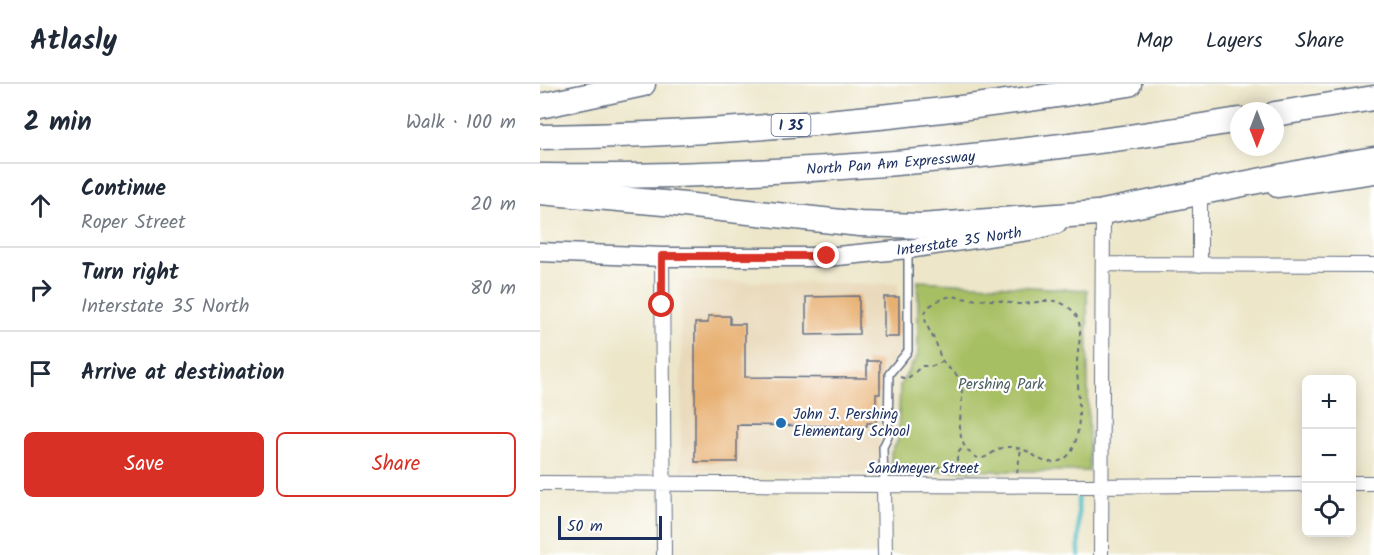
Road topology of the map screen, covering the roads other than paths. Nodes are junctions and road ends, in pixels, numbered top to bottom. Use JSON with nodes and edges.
{"nodes":[{"id":1,"x":643,"y":84,"type":"edge"},
{"id":2,"x":1129,"y":84,"type":"edge"},
{"id":3,"x":1374,"y":98,"type":"edge"},
{"id":4,"x":540,"y":106,"type":"edge"},
{"id":5,"x":1284,"y":113,"type":"edge"},
{"id":6,"x":1230,"y":121,"type":"edge"},
{"id":7,"x":540,"y":137,"type":"edge"},
{"id":8,"x":1374,"y":159,"type":"edge"},
{"id":9,"x":1374,"y":174,"type":"edge"},
{"id":10,"x":540,"y":176,"type":"edge"},
{"id":11,"x":540,"y":192,"type":"edge"},
{"id":12,"x":1200,"y":199,"type":"junction"},
{"id":13,"x":1100,"y":213,"type":"junction"},
{"id":14,"x":908,"y":249,"type":"junction"},
{"id":15,"x":540,"y":252,"type":"edge"},
{"id":16,"x":662,"y":256,"type":"junction"},
{"id":17,"x":1102,"y":264,"type":"junction"},
{"id":18,"x":1200,"y":265,"type":"junction"},
{"id":19,"x":1374,"y":265,"type":"edge"},
{"id":20,"x":540,"y":483,"type":"edge"},
{"id":21,"x":1356,"y":483,"type":"edge"},
{"id":22,"x":1374,"y":483,"type":"edge"},
{"id":23,"x":663,"y":484,"type":"junction"},
{"id":24,"x":884,"y":484,"type":"junction"},
{"id":25,"x":1302,"y":484,"type":"edge"},
{"id":26,"x":1101,"y":486,"type":"junction"},
{"id":27,"x":664,"y":555,"type":"edge"},
{"id":28,"x":885,"y":555,"type":"edge"},
{"id":29,"x":1101,"y":555,"type":"edge"}],
"edges":[{"from":1,"to":4,"type":"highway"},
{"from":2,"to":7,"type":"highway","number":"I 35"},
{"from":3,"to":5,"type":"highway"},
{"from":6,"to":10,"type":"highway","name":"North Pan Am Expressway"},
{"from":8,"to":13,"type":"highway"},
{"from":9,"to":12,"type":"main road","name":"Interstate 35 North"},
{"from":11,"to":13,"type":"highway"},
{"from":12,"to":13,"type":"main road","name":"Interstate 35 North"},
{"from":12,"to":18,"type":"street"},
{"from":13,"to":14,"type":"main road","name":"Interstate 35 North"},
{"from":13,"to":17,"type":"street"},
{"from":14,"to":16,"type":"main road","name":"Interstate 35 North"},
{"from":14,"to":24,"type":"lane"},
{"from":15,"to":16,"type":"main road","name":"Interstate 35 North"},
{"from":16,"to":23,"type":"street"},
{"from":17,"to":18,"type":"street"},
{"from":17,"to":26,"type":"street"},
{"from":18,"to":19,"type":"street"},
{"from":20,"to":23,"type":"street","name":"Sandmeyer Street"},
{"from":21,"to":22,"type":"street"},
{"from":23,"to":24,"type":"street","name":"Sandmeyer Street"},
{"from":23,"to":27,"type":"street"},
{"from":24,"to":26,"type":"street","name":"Sandmeyer Street"},
{"from":24,"to":28,"type":"street"},
{"from":25,"to":26,"type":"street","name":"Sandmeyer Street"},
{"from":26,"to":29,"type":"street"}]}
